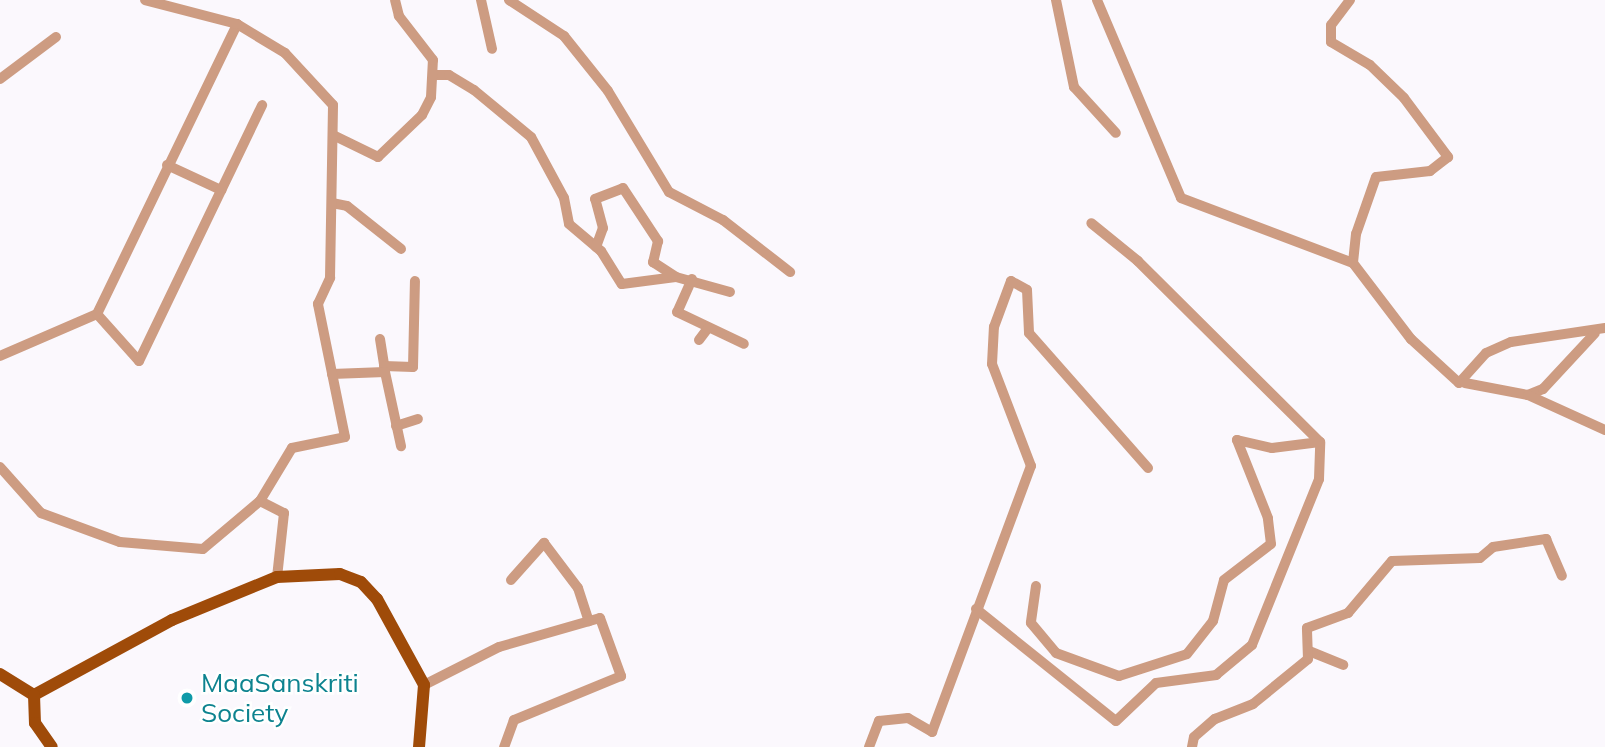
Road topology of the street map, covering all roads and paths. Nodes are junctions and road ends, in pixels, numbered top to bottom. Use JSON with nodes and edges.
{"nodes":[{"id":1,"x":145,"y":0,"type":"edge"},
{"id":2,"x":395,"y":0,"type":"edge"},
{"id":3,"x":481,"y":0,"type":"edge"},
{"id":4,"x":509,"y":0,"type":"edge"},
{"id":5,"x":1056,"y":0,"type":"edge"},
{"id":6,"x":1097,"y":0,"type":"edge"},
{"id":7,"x":1350,"y":0,"type":"edge"},
{"id":8,"x":237,"y":24,"type":"junction"},
{"id":9,"x":56,"y":37,"type":"dead end"},
{"id":10,"x":492,"y":49,"type":"dead end"},
{"id":11,"x":437,"y":75,"type":"junction"},
{"id":12,"x":0,"y":79,"type":"edge"},
{"id":13,"x":262,"y":105,"type":"dead end"},
{"id":14,"x":1116,"y":133,"type":"dead end"},
{"id":15,"x":335,"y":136,"type":"junction"},
{"id":16,"x":167,"y":165,"type":"junction"},
{"id":17,"x":221,"y":190,"type":"junction"},
{"id":18,"x":332,"y":203,"type":"junction"},
{"id":19,"x":1091,"y":223,"type":"dead end"},
{"id":20,"x":596,"y":247,"type":"junction"},
{"id":21,"x":401,"y":249,"type":"dead end"},
{"id":22,"x":1353,"y":263,"type":"junction"},
{"id":23,"x":790,"y":272,"type":"dead end"},
{"id":24,"x":676,"y":276,"type":"junction"},
{"id":25,"x":692,"y":279,"type":"junction"},
{"id":26,"x":415,"y":281,"type":"dead end"},
{"id":27,"x":730,"y":292,"type":"dead end"},
{"id":28,"x":97,"y":314,"type":"junction"},
{"id":29,"x":708,"y":328,"type":"junction"},
{"id":30,"x":1600,"y":331,"type":"edge"},
{"id":31,"x":380,"y":339,"type":"dead end"},
{"id":32,"x":699,"y":340,"type":"dead end"},
{"id":33,"x":744,"y":344,"type":"dead end"},
{"id":34,"x":0,"y":356,"type":"edge"},
{"id":35,"x":385,"y":369,"type":"junction"},
{"id":36,"x":332,"y":374,"type":"junction"},
{"id":37,"x":1465,"y":383,"type":"junction"},
{"id":38,"x":1528,"y":395,"type":"junction"},
{"id":39,"x":418,"y":419,"type":"dead end"},
{"id":40,"x":396,"y":426,"type":"junction"},
{"id":41,"x":1605,"y":430,"type":"edge"},
{"id":42,"x":1320,"y":442,"type":"junction"},
{"id":43,"x":401,"y":446,"type":"dead end"},
{"id":44,"x":0,"y":467,"type":"edge"},
{"id":45,"x":1149,"y":468,"type":"dead end"},
{"id":46,"x":260,"y":501,"type":"junction"},
{"id":47,"x":1562,"y":576,"type":"dead end"},
{"id":48,"x":277,"y":577,"type":"junction"},
{"id":49,"x":511,"y":580,"type":"dead end"},
{"id":50,"x":1036,"y":586,"type":"dead end"},
{"id":51,"x":976,"y":609,"type":"junction"},
{"id":52,"x":589,"y":621,"type":"junction"},
{"id":53,"x":1309,"y":652,"type":"junction"},
{"id":54,"x":1343,"y":665,"type":"dead end"},
{"id":55,"x":0,"y":674,"type":"edge"},
{"id":56,"x":424,"y":685,"type":"junction"},
{"id":57,"x":34,"y":695,"type":"junction"},
{"id":58,"x":52,"y":747,"type":"edge"},
{"id":59,"x":419,"y":747,"type":"edge"},
{"id":60,"x":504,"y":747,"type":"edge"},
{"id":61,"x":869,"y":747,"type":"edge"},
{"id":62,"x":1192,"y":747,"type":"edge"}],
"edges":[{"from":1,"to":8,"type":"street"},
{"from":2,"to":11,"type":"street"},
{"from":3,"to":10,"type":"street"},
{"from":4,"to":23,"type":"street"},
{"from":5,"to":14,"type":"street"},
{"from":6,"to":22,"type":"street"},
{"from":7,"to":22,"type":"street"},
{"from":8,"to":15,"type":"street"},
{"from":8,"to":16,"type":"street"},
{"from":9,"to":12,"type":"street"},
{"from":11,"to":15,"type":"street"},
{"from":11,"to":20,"type":"street"},
{"from":13,"to":17,"type":"street"},
{"from":15,"to":18,"type":"street"},
{"from":16,"to":17,"type":"street"},
{"from":16,"to":28,"type":"street"},
{"from":17,"to":28,"type":"street"},
{"from":18,"to":21,"type":"street"},
{"from":18,"to":36,"type":"street"},
{"from":19,"to":42,"type":"street"},
{"from":20,"to":24,"type":"street"},
{"from":20,"to":24,"type":"street"},
{"from":22,"to":37,"type":"street"},
{"from":24,"to":25,"type":"street"},
{"from":25,"to":27,"type":"street"},
{"from":25,"to":29,"type":"street"},
{"from":26,"to":35,"type":"street"},
{"from":28,"to":34,"type":"street"},
{"from":29,"to":32,"type":"street"},
{"from":29,"to":33,"type":"street"},
{"from":30,"to":37,"type":"street"},
{"from":30,"to":38,"type":"street"},
{"from":31,"to":35,"type":"street"},
{"from":35,"to":36,"type":"street"},
{"from":35,"to":40,"type":"street"},
{"from":36,"to":46,"type":"street"},
{"from":37,"to":38,"type":"street"},
{"from":38,"to":41,"type":"street"},
{"from":39,"to":40,"type":"street"},
{"from":40,"to":43,"type":"street"},
{"from":42,"to":50,"type":"street"},
{"from":42,"to":51,"type":"street"},
{"from":44,"to":46,"type":"street"},
{"from":45,"to":51,"type":"street"},
{"from":46,"to":48,"type":"street"},
{"from":47,"to":53,"type":"street"},
{"from":48,"to":56,"type":"main road"},
{"from":48,"to":57,"type":"main road"},
{"from":49,"to":52,"type":"street"},
{"from":51,"to":61,"type":"street"},
{"from":52,"to":56,"type":"street"},
{"from":52,"to":60,"type":"street"},
{"from":53,"to":54,"type":"street"},
{"from":53,"to":62,"type":"street"},
{"from":55,"to":57,"type":"main road"},
{"from":56,"to":59,"type":"main road"},
{"from":57,"to":58,"type":"main road"}]}
